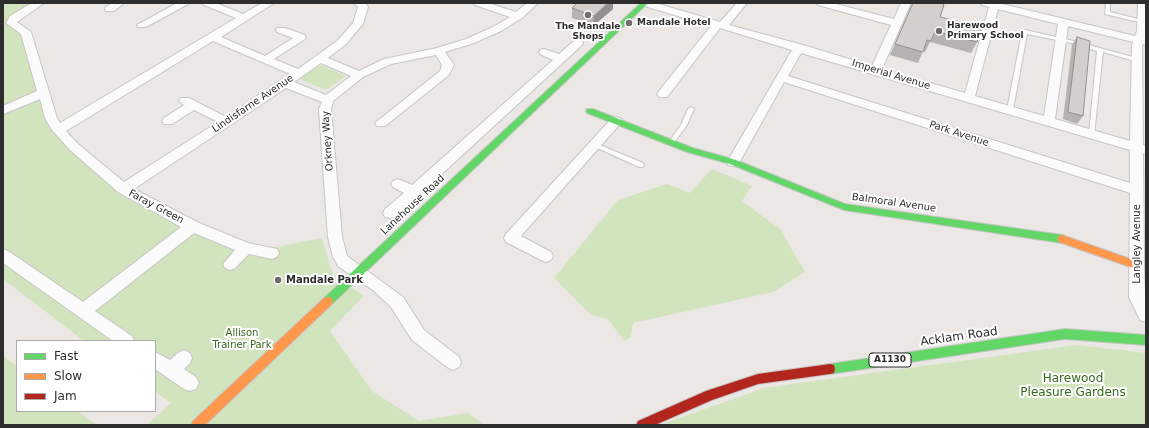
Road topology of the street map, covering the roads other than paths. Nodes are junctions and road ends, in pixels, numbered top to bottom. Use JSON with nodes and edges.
{"nodes":[{"id":1,"x":39,"y":3,"type":"edge"},
{"id":2,"x":119,"y":3,"type":"edge"},
{"id":3,"x":185,"y":3,"type":"edge"},
{"id":4,"x":207,"y":3,"type":"edge"},
{"id":5,"x":269,"y":3,"type":"edge"},
{"id":6,"x":359,"y":3,"type":"edge"},
{"id":7,"x":478,"y":3,"type":"edge"},
{"id":8,"x":534,"y":3,"type":"edge"},
{"id":9,"x":645,"y":3,"type":"edge"},
{"id":10,"x":742,"y":3,"type":"edge"},
{"id":11,"x":821,"y":3,"type":"edge"},
{"id":12,"x":906,"y":3,"type":"edge"},
{"id":13,"x":1108,"y":3,"type":"edge"},
{"id":14,"x":1143,"y":3,"type":"edge"},
{"id":15,"x":989,"y":4,"type":"edge"},
{"id":16,"x":110,"y":9,"type":"dead end"},
{"id":17,"x":518,"y":16,"type":"junction"},
{"id":18,"x":244,"y":18,"type":"junction"},
{"id":19,"x":1143,"y":21,"type":"junction"},
{"id":20,"x":1062,"y":22,"type":"junction"},
{"id":21,"x":897,"y":23,"type":"junction"},
{"id":22,"x":721,"y":24,"type":"junction"},
{"id":23,"x":142,"y":25,"type":"dead end"},
{"id":24,"x":281,"y":30,"type":"dead end"},
{"id":25,"x":214,"y":37,"type":"junction"},
{"id":26,"x":1061,"y":40,"type":"junction"},
{"id":27,"x":1142,"y":41,"type":"edge"},
{"id":28,"x":578,"y":43,"type":"dead end"},
{"id":29,"x":799,"y":47,"type":"junction"},
{"id":30,"x":1100,"y":50,"type":"junction"},
{"id":31,"x":439,"y":51,"type":"junction"},
{"id":32,"x":544,"y":52,"type":"dead end"},
{"id":33,"x":320,"y":59,"type":"junction"},
{"id":34,"x":561,"y":59,"type":"junction"},
{"id":35,"x":266,"y":60,"type":"junction"},
{"id":36,"x":1138,"y":60,"type":"junction"},
{"id":37,"x":876,"y":70,"type":"junction"},
{"id":38,"x":299,"y":74,"type":"junction"},
{"id":39,"x":359,"y":75,"type":"junction"},
{"id":40,"x":782,"y":78,"type":"junction"},
{"id":41,"x":286,"y":83,"type":"junction"},
{"id":42,"x":43,"y":93,"type":"junction"},
{"id":43,"x":663,"y":94,"type":"dead end"},
{"id":44,"x":969,"y":98,"type":"junction"},
{"id":45,"x":328,"y":100,"type":"junction"},
{"id":46,"x":1142,"y":104,"type":"edge"},
{"id":47,"x":405,"y":105,"type":"junction"},
{"id":48,"x":691,"y":109,"type":"dead end"},
{"id":49,"x":3,"y":110,"type":"edge"},
{"id":50,"x":418,"y":110,"type":"dead end"},
{"id":51,"x":1010,"y":110,"type":"junction"},
{"id":52,"x":590,"y":111,"type":"dead end"},
{"id":53,"x":494,"y":119,"type":"junction"},
{"id":54,"x":168,"y":121,"type":"dead end"},
{"id":55,"x":616,"y":121,"type":"junction"},
{"id":56,"x":1049,"y":121,"type":"junction"},
{"id":57,"x":227,"y":122,"type":"junction"},
{"id":58,"x":381,"y":123,"type":"dead end"},
{"id":59,"x":514,"y":127,"type":"junction"},
{"id":60,"x":58,"y":130,"type":"junction"},
{"id":61,"x":1092,"y":134,"type":"junction"},
{"id":62,"x":671,"y":142,"type":"junction"},
{"id":63,"x":595,"y":145,"type":"junction"},
{"id":64,"x":1142,"y":149,"type":"edge"},
{"id":65,"x":733,"y":162,"type":"junction"},
{"id":66,"x":641,"y":165,"type":"dead end"},
{"id":67,"x":398,"y":184,"type":"dead end"},
{"id":68,"x":123,"y":189,"type":"junction"},
{"id":69,"x":1137,"y":190,"type":"junction"},
{"id":70,"x":414,"y":192,"type":"junction"},
{"id":71,"x":390,"y":213,"type":"dead end"},
{"id":72,"x":192,"y":226,"type":"junction"},
{"id":73,"x":246,"y":248,"type":"junction"},
{"id":74,"x":272,"y":253,"type":"dead end"},
{"id":75,"x":3,"y":255,"type":"edge"},
{"id":76,"x":546,"y":256,"type":"dead end"},
{"id":77,"x":230,"y":264,"type":"dead end"},
{"id":78,"x":1136,"y":265,"type":"junction"},
{"id":79,"x":359,"y":272,"type":"junction"},
{"id":80,"x":83,"y":311,"type":"junction"},
{"id":81,"x":1146,"y":315,"type":"edge"},
{"id":82,"x":125,"y":340,"type":"edge"},
{"id":83,"x":1146,"y":340,"type":"edge"},
{"id":84,"x":184,"y":358,"type":"dead end"},
{"id":85,"x":156,"y":361,"type":"edge"},
{"id":86,"x":453,"y":362,"type":"dead end"},
{"id":87,"x":171,"y":370,"type":"junction"},
{"id":88,"x":190,"y":384,"type":"dead end"},
{"id":89,"x":197,"y":425,"type":"edge"},
{"id":90,"x":642,"y":425,"type":"edge"}],
"edges":[{"from":1,"to":42,"type":"street","name":"Faray Green"},
{"from":2,"to":16,"type":"street"},
{"from":3,"to":23,"type":"street"},
{"from":4,"to":18,"type":"street"},
{"from":5,"to":18,"type":"street"},
{"from":6,"to":33,"type":"street","name":"Lindisfarne Avenue"},
{"from":7,"to":17,"type":"street"},
{"from":8,"to":17,"type":"street","name":"Orkney Way"},
{"from":9,"to":22,"type":"street","name":"Imperial Avenue"},
{"from":9,"to":59,"type":"street","name":"Lanehouse Road"},
{"from":10,"to":22,"type":"street"},
{"from":11,"to":21,"type":"street"},
{"from":12,"to":21,"type":"street"},
{"from":13,"to":19,"type":"lane"},
{"from":14,"to":19,"type":"street","name":"Langley Avenue"},
{"from":15,"to":20,"type":"street"},
{"from":15,"to":44,"type":"street"},
{"from":17,"to":31,"type":"street","name":"Orkney Way"},
{"from":18,"to":25,"type":"street"},
{"from":19,"to":27,"type":"street","name":"Langley Avenue"},
{"from":20,"to":26,"type":"street"},
{"from":20,"to":27,"type":"street"},
{"from":21,"to":37,"type":"street"},
{"from":22,"to":29,"type":"street","name":"Imperial Avenue"},
{"from":22,"to":43,"type":"street"},
{"from":24,"to":35,"type":"street"},
{"from":25,"to":35,"type":"street"},
{"from":25,"to":60,"type":"street"},
{"from":26,"to":30,"type":"lane"},
{"from":26,"to":51,"type":"lane"},
{"from":26,"to":56,"type":"street"},
{"from":27,"to":36,"type":"street","name":"Langley Avenue"},
{"from":28,"to":34,"type":"street"},
{"from":29,"to":37,"type":"street","name":"Imperial Avenue"},
{"from":29,"to":40,"type":"street"},
{"from":30,"to":36,"type":"lane"},
{"from":30,"to":61,"type":"lane"},
{"from":31,"to":39,"type":"street","name":"Orkney Way"},
{"from":31,"to":47,"type":"street"},
{"from":32,"to":34,"type":"street"},
{"from":33,"to":38,"type":"street","name":"Lindisfarne Avenue"},
{"from":33,"to":39,"type":"street"},
{"from":34,"to":53,"type":"street"},
{"from":35,"to":38,"type":"street"},
{"from":36,"to":46,"type":"street","name":"Langley Avenue"},
{"from":37,"to":44,"type":"street","name":"Imperial Avenue"},
{"from":38,"to":41,"type":"street","name":"Lindisfarne Avenue"},
{"from":39,"to":45,"type":"street","name":"Orkney Way"},
{"from":40,"to":65,"type":"street"},
{"from":40,"to":69,"type":"street","name":"Park Avenue"},
{"from":41,"to":45,"type":"street"},
{"from":41,"to":57,"type":"street","name":"Lindisfarne Avenue"},
{"from":42,"to":49,"type":"street"},
{"from":42,"to":60,"type":"street","name":"Faray Green"},
{"from":44,"to":51,"type":"street","name":"Imperial Avenue"},
{"from":45,"to":79,"type":"street","name":"Orkney Way"},
{"from":46,"to":64,"type":"street","name":"Langley Avenue"},
{"from":47,"to":50,"type":"street"},
{"from":47,"to":58,"type":"street"},
{"from":48,"to":62,"type":"lane"},
{"from":51,"to":56,"type":"street","name":"Imperial Avenue"},
{"from":52,"to":55,"type":"street","name":"Balmoral Avenue"},
{"from":53,"to":59,"type":"street"},
{"from":53,"to":70,"type":"street"},
{"from":54,"to":57,"type":"street"},
{"from":55,"to":62,"type":"street","name":"Balmoral Avenue"},
{"from":55,"to":63,"type":"street"},
{"from":56,"to":61,"type":"street","name":"Imperial Avenue"},
{"from":57,"to":68,"type":"street","name":"Lindisfarne Avenue"},
{"from":59,"to":79,"type":"street","name":"Lanehouse Road"},
{"from":60,"to":68,"type":"street","name":"Faray Green"},
{"from":61,"to":64,"type":"street","name":"Imperial Avenue"},
{"from":62,"to":65,"type":"street","name":"Balmoral Avenue"},
{"from":63,"to":66,"type":"lane"},
{"from":63,"to":76,"type":"street"},
{"from":64,"to":69,"type":"street","name":"Langley Avenue"},
{"from":65,"to":78,"type":"street","name":"Balmoral Avenue"},
{"from":67,"to":70,"type":"street"},
{"from":68,"to":72,"type":"street","name":"Faray Green"},
{"from":69,"to":78,"type":"street","name":"Langley Avenue"},
{"from":70,"to":71,"type":"street"},
{"from":72,"to":73,"type":"street","name":"Faray Green"},
{"from":72,"to":80,"type":"street"},
{"from":73,"to":74,"type":"street","name":"Faray Green"},
{"from":73,"to":77,"type":"street"},
{"from":75,"to":80,"type":"street"},
{"from":78,"to":81,"type":"street","name":"Langley Avenue"},
{"from":79,"to":86,"type":"street","name":"Orkney Way"},
{"from":79,"to":89,"type":"street","name":"Lanehouse Road"},
{"from":80,"to":82,"type":"street"},
{"from":83,"to":90,"type":"street","name":"Acklam Road","number":"A1130"},
{"from":84,"to":87,"type":"street"},
{"from":85,"to":87,"type":"street"},
{"from":87,"to":88,"type":"street"}]}
